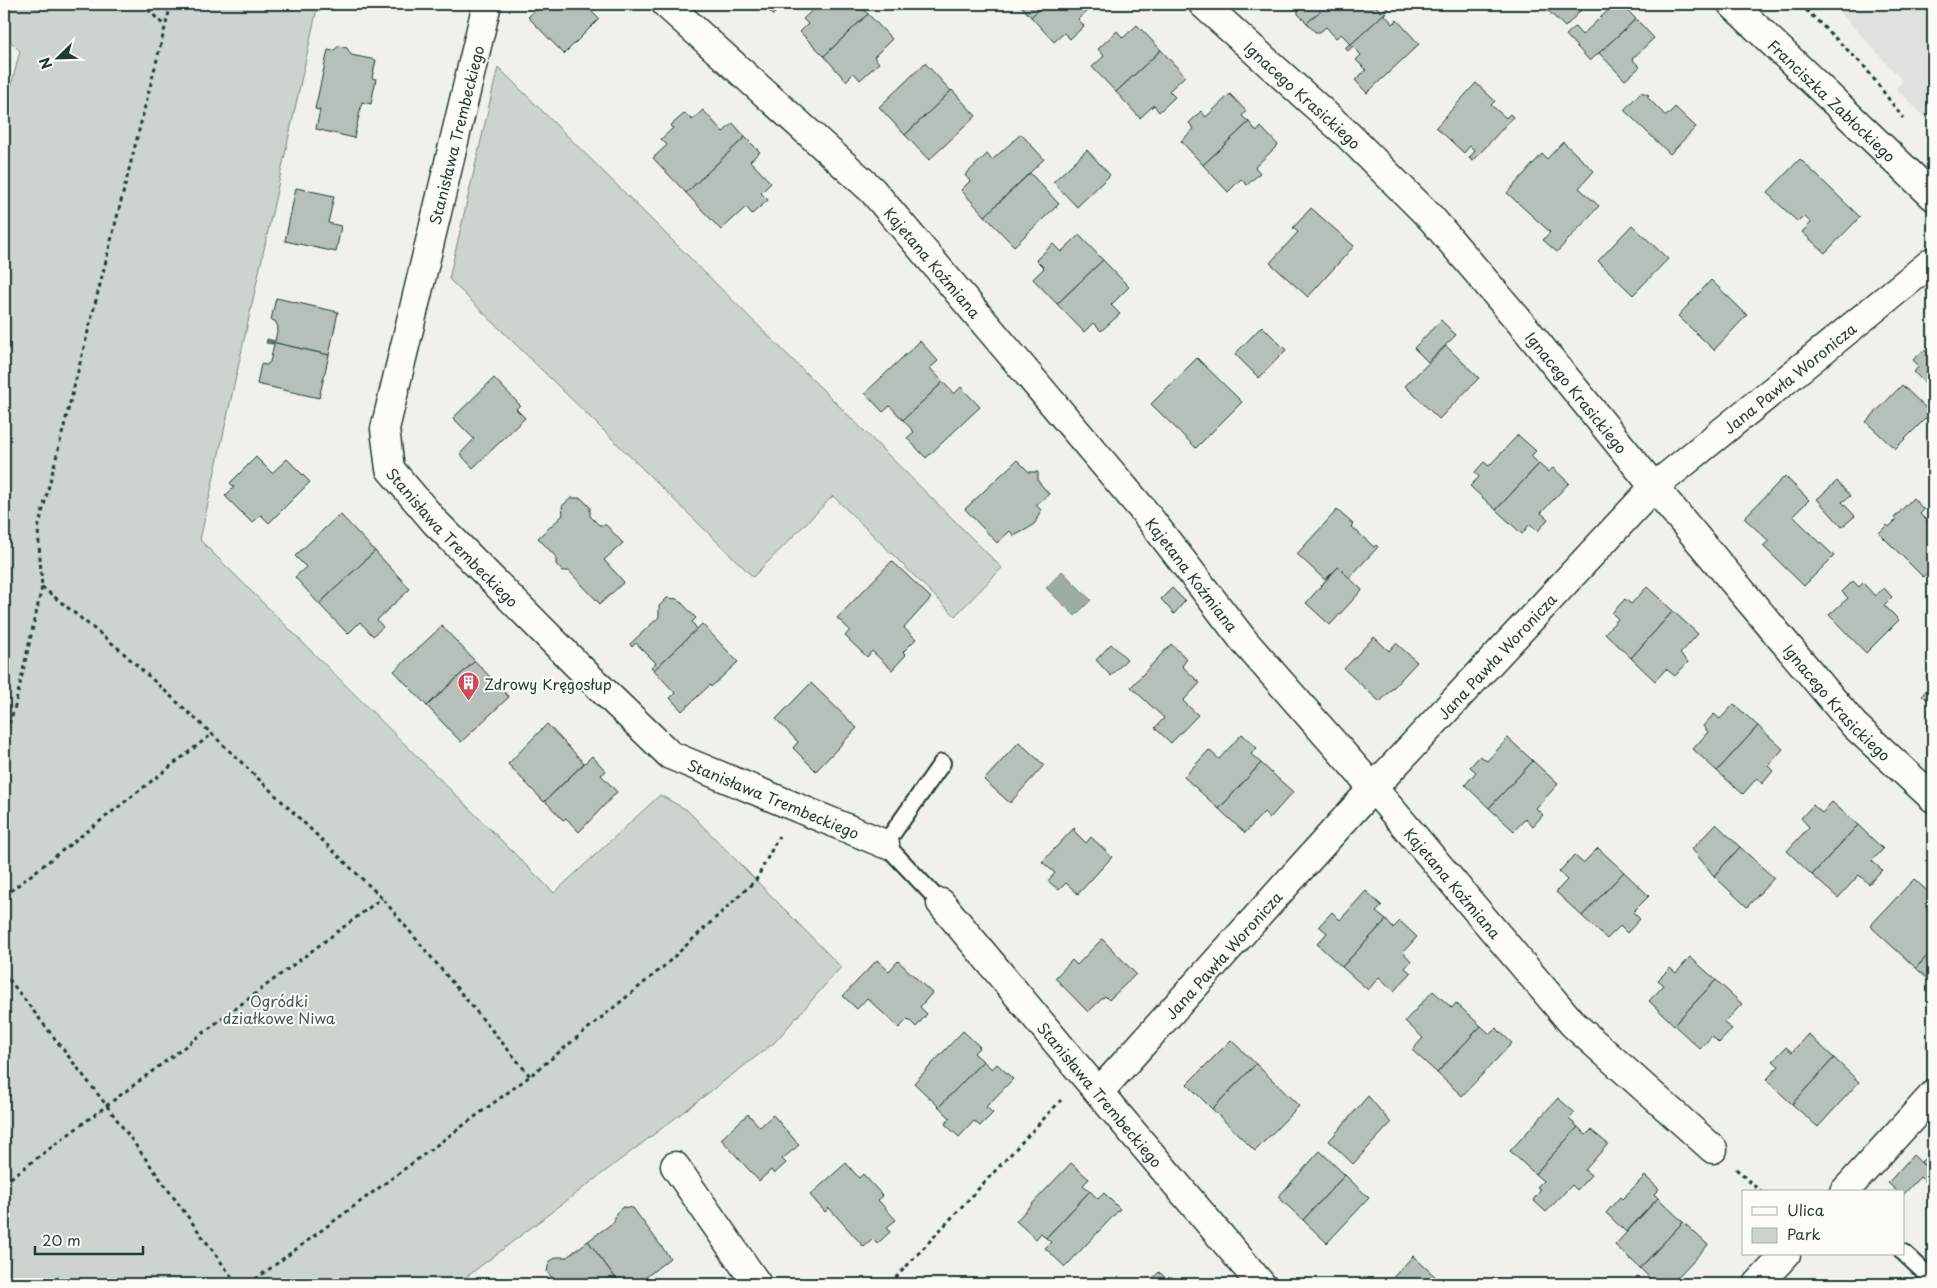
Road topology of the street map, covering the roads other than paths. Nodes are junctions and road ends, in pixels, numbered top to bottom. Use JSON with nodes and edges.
{"nodes":[{"id":1,"x":487,"y":4,"type":"edge"},
{"id":2,"x":666,"y":4,"type":"edge"},
{"id":3,"x":1202,"y":4,"type":"edge"},
{"id":4,"x":1732,"y":4,"type":"edge"},
{"id":5,"x":1933,"y":196,"type":"edge"},
{"id":6,"x":1933,"y":261,"type":"edge"},
{"id":7,"x":1654,"y":487,"type":"junction"},
{"id":8,"x":942,"y":763,"type":"dead end"},
{"id":9,"x":1373,"y":788,"type":"junction"},
{"id":10,"x":1933,"y":798,"type":"edge"},
{"id":11,"x":885,"y":844,"type":"junction"},
{"id":12,"x":942,"y":903,"type":"joint"},
{"id":13,"x":1091,"y":1083,"type":"junction"},
{"id":14,"x":1933,"y":1095,"type":"edge"},
{"id":15,"x":1713,"y":1149,"type":"dead end"},
{"id":16,"x":675,"y":1166,"type":"dead end"},
{"id":17,"x":1846,"y":1190,"type":"edge"},
{"id":18,"x":1904,"y":1253,"type":"edge"},
{"id":19,"x":1784,"y":1256,"type":"edge"},
{"id":20,"x":1933,"y":1280,"type":"edge"},
{"id":21,"x":753,"y":1283,"type":"edge"},
{"id":22,"x":1261,"y":1284,"type":"edge"},
{"id":23,"x":1758,"y":1284,"type":"edge"}],
"edges":[{"from":1,"to":11,"type":"street","name":"Stanisława Trembeckiego"},
{"from":2,"to":9,"type":"street","name":"Kajetana Koźmiana"},
{"from":3,"to":7,"type":"street","name":"Ignacego Krasickiego"},
{"from":4,"to":5,"type":"street","name":"Franciszka Zabłockiego"},
{"from":6,"to":7,"type":"street","name":"Jana Pawła Woronicza"},
{"from":7,"to":9,"type":"street","name":"Jana Pawła Woronicza"},
{"from":7,"to":10,"type":"street","name":"Ignacego Krasickiego"},
{"from":8,"to":11,"type":"lane"},
{"from":9,"to":13,"type":"street","name":"Jana Pawła Woronicza"},
{"from":9,"to":15,"type":"street","name":"Kajetana Koźmiana"},
{"from":11,"to":12,"type":"lane"},
{"from":12,"to":13,"type":"street","name":"Stanisława Trembeckiego"},
{"from":13,"to":22,"type":"street","name":"Stanisława Trembeckiego"},
{"from":14,"to":17,"type":"street"},
{"from":16,"to":21,"type":"street"},
{"from":18,"to":20,"type":"lane"},
{"from":19,"to":23,"type":"street"}]}
